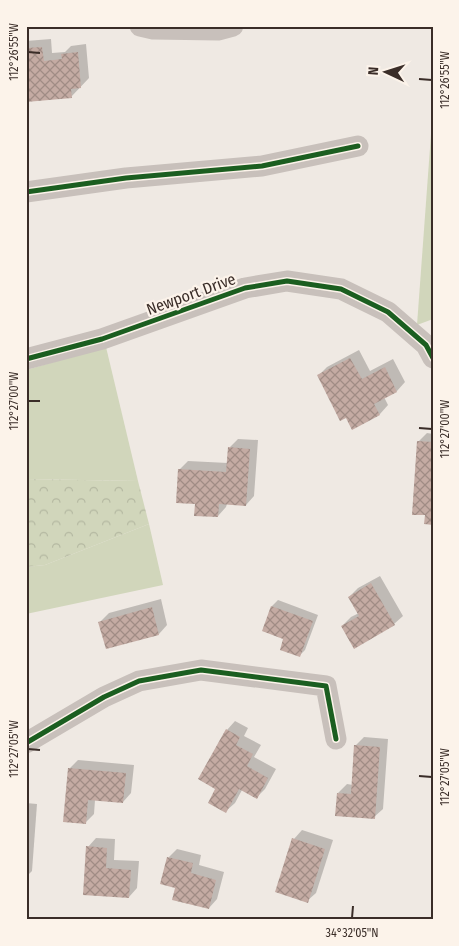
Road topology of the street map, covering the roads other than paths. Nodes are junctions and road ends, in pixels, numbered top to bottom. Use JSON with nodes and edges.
{"nodes":[{"id":1,"x":140,"y":26,"type":"edge"},
{"id":2,"x":233,"y":26,"type":"edge"},
{"id":3,"x":358,"y":146,"type":"dead end"},
{"id":4,"x":26,"y":192,"type":"edge"},
{"id":5,"x":433,"y":358,"type":"edge"},
{"id":6,"x":26,"y":359,"type":"edge"},
{"id":7,"x":336,"y":739,"type":"dead end"},
{"id":8,"x":26,"y":743,"type":"edge"}],
"edges":[{"from":1,"to":2,"type":"street"},
{"from":3,"to":4,"type":"street"},
{"from":5,"to":6,"type":"street","name":"Newport Drive"},
{"from":7,"to":8,"type":"street"}]}
